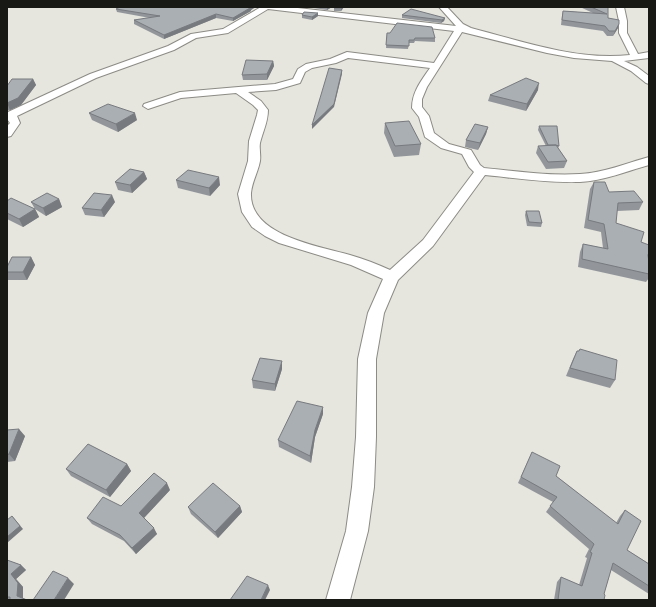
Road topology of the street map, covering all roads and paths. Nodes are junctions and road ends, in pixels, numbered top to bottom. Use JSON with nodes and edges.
{"nodes":[{"id":1,"x":268,"y":7,"type":"edge"},
{"id":2,"x":443,"y":7,"type":"edge"},
{"id":3,"x":620,"y":7,"type":"edge"},
{"id":4,"x":458,"y":29,"type":"junction"},
{"id":5,"x":468,"y":30,"type":"junction"},
{"id":6,"x":649,"y":55,"type":"edge"},
{"id":7,"x":635,"y":56,"type":"junction"},
{"id":8,"x":614,"y":59,"type":"junction"},
{"id":9,"x":436,"y":66,"type":"junction"},
{"id":10,"x":649,"y":81,"type":"edge"},
{"id":11,"x":239,"y":90,"type":"junction"},
{"id":12,"x":148,"y":106,"type":"dead end"},
{"id":13,"x":7,"y":134,"type":"edge"},
{"id":14,"x":649,"y":162,"type":"edge"},
{"id":15,"x":481,"y":170,"type":"junction"},
{"id":16,"x":392,"y":277,"type":"junction"},
{"id":17,"x":338,"y":600,"type":"edge"}],
"edges":[{"from":1,"to":4,"type":"street"},
{"from":1,"to":13,"type":"street"},
{"from":2,"to":5,"type":"street"},
{"from":3,"to":7,"type":"street"},
{"from":4,"to":5,"type":"street"},
{"from":4,"to":9,"type":"street"},
{"from":5,"to":8,"type":"street"},
{"from":6,"to":7,"type":"street"},
{"from":7,"to":8,"type":"street"},
{"from":8,"to":10,"type":"street"},
{"from":9,"to":11,"type":"street"},
{"from":9,"to":15,"type":"street"},
{"from":11,"to":12,"type":"street"},
{"from":11,"to":16,"type":"street"},
{"from":14,"to":15,"type":"street"},
{"from":15,"to":16,"type":"street"},
{"from":16,"to":17,"type":"street"}]}
